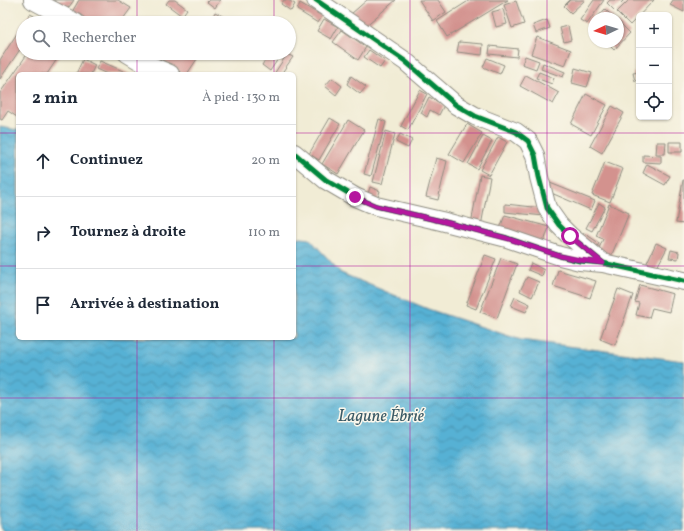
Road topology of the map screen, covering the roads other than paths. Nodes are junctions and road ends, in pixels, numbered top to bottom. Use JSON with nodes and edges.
{"nodes":[{"id":1,"x":33,"y":0,"type":"edge"},
{"id":2,"x":316,"y":0,"type":"edge"},
{"id":3,"x":63,"y":16,"type":"edge"},
{"id":4,"x":139,"y":60,"type":"edge"},
{"id":5,"x":165,"y":72,"type":"edge"},
{"id":6,"x":296,"y":155,"type":"edge"},
{"id":7,"x":603,"y":263,"type":"junction"},
{"id":8,"x":684,"y":281,"type":"edge"}],
"edges":[{"from":1,"to":3,"type":"street"},
{"from":2,"to":7,"type":"street"},
{"from":4,"to":5,"type":"street"},
{"from":6,"to":7,"type":"street"},
{"from":7,"to":8,"type":"street"}]}
